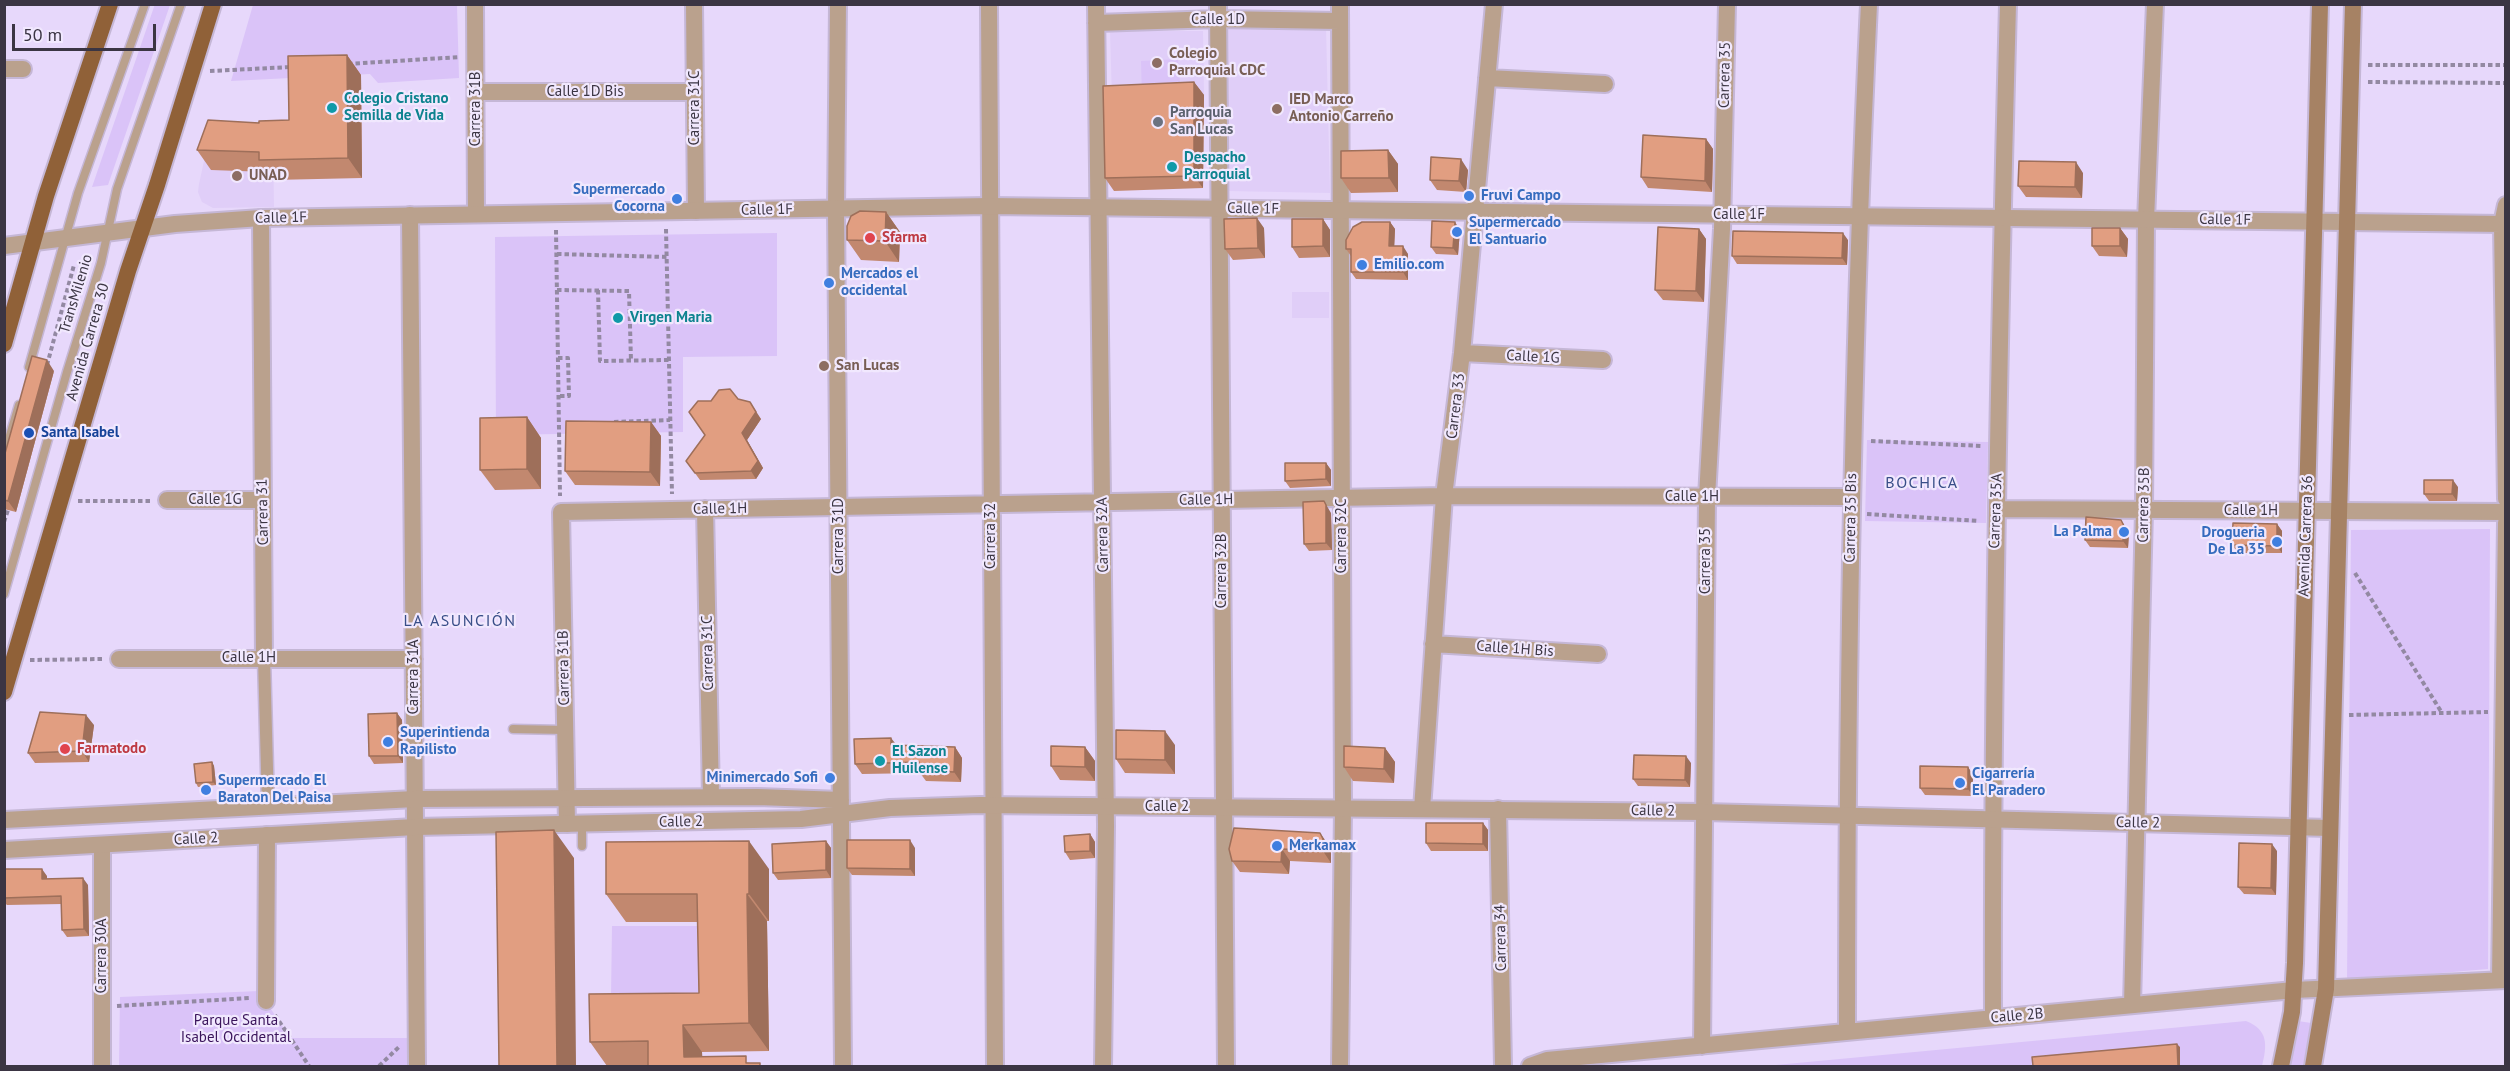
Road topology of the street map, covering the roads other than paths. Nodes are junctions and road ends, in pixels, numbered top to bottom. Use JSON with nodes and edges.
{"nodes":[{"id":1,"x":110,"y":4,"type":"edge"},
{"id":2,"x":145,"y":4,"type":"edge"},
{"id":3,"x":182,"y":4,"type":"edge"},
{"id":4,"x":213,"y":4,"type":"edge"},
{"id":5,"x":475,"y":4,"type":"edge"},
{"id":6,"x":694,"y":4,"type":"edge"},
{"id":7,"x":838,"y":4,"type":"edge"},
{"id":8,"x":989,"y":4,"type":"edge"},
{"id":9,"x":1096,"y":4,"type":"edge"},
{"id":10,"x":1494,"y":4,"type":"edge"},
{"id":11,"x":1726,"y":4,"type":"edge"},
{"id":12,"x":1869,"y":4,"type":"edge"},
{"id":13,"x":2008,"y":4,"type":"edge"},
{"id":14,"x":2155,"y":4,"type":"edge"},
{"id":15,"x":2320,"y":4,"type":"edge"},
{"id":16,"x":2353,"y":4,"type":"edge"},
{"id":17,"x":1218,"y":12,"type":"edge"},
{"id":18,"x":1340,"y":13,"type":"edge"},
{"id":19,"x":1096,"y":23,"type":"junction"},
{"id":20,"x":4,"y":69,"type":"edge"},
{"id":21,"x":23,"y":69,"type":"dead end"},
{"id":22,"x":1487,"y":78,"type":"junction"},
{"id":23,"x":1605,"y":84,"type":"dead end"},
{"id":24,"x":476,"y":92,"type":"junction"},
{"id":25,"x":694,"y":92,"type":"junction"},
{"id":26,"x":2505,"y":205,"type":"edge"},
{"id":27,"x":989,"y":207,"type":"junction"},
{"id":28,"x":1101,"y":208,"type":"junction"},
{"id":29,"x":836,"y":209,"type":"junction"},
{"id":30,"x":1220,"y":209,"type":"junction"},
{"id":31,"x":1340,"y":210,"type":"junction"},
{"id":32,"x":696,"y":211,"type":"junction"},
{"id":33,"x":1476,"y":212,"type":"junction"},
{"id":34,"x":476,"y":214,"type":"junction"},
{"id":35,"x":410,"y":215,"type":"junction"},
{"id":36,"x":1722,"y":215,"type":"junction"},
{"id":37,"x":1859,"y":216,"type":"junction"},
{"id":38,"x":261,"y":218,"type":"junction"},
{"id":39,"x":2002,"y":218,"type":"junction"},
{"id":40,"x":2146,"y":220,"type":"junction"},
{"id":41,"x":2314,"y":222,"type":"junction"},
{"id":42,"x":2347,"y":222,"type":"junction"},
{"id":43,"x":2502,"y":224,"type":"junction"},
{"id":44,"x":142,"y":228,"type":"junction"},
{"id":45,"x":108,"y":232,"type":"junction"},
{"id":46,"x":64,"y":238,"type":"junction"},
{"id":47,"x":31,"y":243,"type":"junction"},
{"id":48,"x":4,"y":246,"type":"edge"},
{"id":49,"x":4,"y":344,"type":"edge"},
{"id":50,"x":1462,"y":353,"type":"junction"},
{"id":51,"x":1603,"y":360,"type":"dead end"},
{"id":52,"x":27,"y":374,"type":"edge"},
{"id":53,"x":22,"y":394,"type":"edge"},
{"id":54,"x":4,"y":456,"type":"edge"},
{"id":55,"x":1444,"y":496,"type":"junction"},
{"id":56,"x":1707,"y":497,"type":"junction"},
{"id":57,"x":1342,"y":498,"type":"junction"},
{"id":58,"x":2505,"y":499,"type":"edge"},
{"id":59,"x":167,"y":500,"type":"road end"},
{"id":60,"x":263,"y":500,"type":"junction"},
{"id":61,"x":1222,"y":500,"type":"junction"},
{"id":62,"x":1103,"y":502,"type":"junction"},
{"id":63,"x":991,"y":504,"type":"junction"},
{"id":64,"x":1851,"y":505,"type":"junction"},
{"id":65,"x":839,"y":507,"type":"junction"},
{"id":66,"x":705,"y":509,"type":"junction"},
{"id":67,"x":2144,"y":510,"type":"junction"},
{"id":68,"x":2307,"y":511,"type":"junction"},
{"id":69,"x":2338,"y":511,"type":"junction"},
{"id":70,"x":561,"y":512,"type":"joint"},
{"id":71,"x":2505,"y":512,"type":"edge"},
{"id":72,"x":1996,"y":515,"type":"junction"},
{"id":73,"x":2505,"y":523,"type":"edge"},
{"id":74,"x":4,"y":594,"type":"edge"},
{"id":75,"x":1433,"y":644,"type":"junction"},
{"id":76,"x":1598,"y":654,"type":"dead end"},
{"id":77,"x":264,"y":658,"type":"junction"},
{"id":78,"x":119,"y":659,"type":"road end"},
{"id":79,"x":414,"y":659,"type":"junction"},
{"id":80,"x":4,"y":692,"type":"edge"},
{"id":81,"x":513,"y":729,"type":"dead end"},
{"id":82,"x":565,"y":730,"type":"junction"},
{"id":83,"x":711,"y":797,"type":"junction"},
{"id":84,"x":567,"y":798,"type":"junction"},
{"id":85,"x":415,"y":799,"type":"junction"},
{"id":86,"x":993,"y":806,"type":"junction"},
{"id":87,"x":1106,"y":806,"type":"junction"},
{"id":88,"x":268,"y":807,"type":"junction"},
{"id":89,"x":841,"y":807,"type":"junction"},
{"id":90,"x":1224,"y":807,"type":"junction"},
{"id":91,"x":1343,"y":808,"type":"junction"},
{"id":92,"x":1422,"y":809,"type":"junction"},
{"id":93,"x":1498,"y":809,"type":"junction"},
{"id":94,"x":1704,"y":812,"type":"junction"},
{"id":95,"x":1847,"y":816,"type":"junction"},
{"id":96,"x":1992,"y":819,"type":"junction"},
{"id":97,"x":4,"y":820,"type":"edge"},
{"id":98,"x":2136,"y":823,"type":"junction"},
{"id":99,"x":575,"y":824,"type":"junction"},
{"id":100,"x":415,"y":826,"type":"junction"},
{"id":101,"x":2298,"y":827,"type":"junction"},
{"id":102,"x":2330,"y":828,"type":"junction"},
{"id":103,"x":2503,"y":830,"type":"edge"},
{"id":104,"x":267,"y":835,"type":"junction"},
{"id":105,"x":102,"y":845,"type":"junction"},
{"id":106,"x":582,"y":846,"type":"dead end"},
{"id":107,"x":4,"y":850,"type":"edge"},
{"id":108,"x":2503,"y":980,"type":"edge"},
{"id":109,"x":2326,"y":989,"type":"junction"},
{"id":110,"x":2294,"y":990,"type":"junction"},
{"id":111,"x":266,"y":999,"type":"road end"},
{"id":112,"x":2132,"y":1005,"type":"junction"},
{"id":113,"x":1993,"y":1018,"type":"junction"},
{"id":114,"x":1847,"y":1032,"type":"junction"},
{"id":115,"x":1702,"y":1046,"type":"junction"},
{"id":116,"x":102,"y":1066,"type":"edge"},
{"id":117,"x":417,"y":1066,"type":"edge"},
{"id":118,"x":843,"y":1066,"type":"edge"},
{"id":119,"x":995,"y":1066,"type":"edge"},
{"id":120,"x":1103,"y":1066,"type":"edge"},
{"id":121,"x":1226,"y":1066,"type":"edge"},
{"id":122,"x":1340,"y":1066,"type":"edge"},
{"id":123,"x":1503,"y":1066,"type":"edge"},
{"id":124,"x":1530,"y":1066,"type":"edge"},
{"id":125,"x":2281,"y":1066,"type":"edge"},
{"id":126,"x":2313,"y":1066,"type":"edge"}],
"edges":[{"from":1,"to":47,"type":"highway"},
{"from":2,"to":46,"type":"lane","name":"TransMilenio"},
{"from":3,"to":45,"type":"lane","name":"TransMilenio"},
{"from":4,"to":44,"type":"highway","name":"Avenida Carrera 30"},
{"from":5,"to":24,"type":"street","name":"Carrera 31B"},
{"from":6,"to":25,"type":"street","name":"Carrera 31C"},
{"from":7,"to":29,"type":"street","name":"Carrera 31D"},
{"from":8,"to":27,"type":"street","name":"Carrera 32"},
{"from":9,"to":19,"type":"street","name":"Carrera 32A"},
{"from":10,"to":22,"type":"street","name":"Carrera 33"},
{"from":11,"to":36,"type":"street","name":"Carrera 35"},
{"from":12,"to":37,"type":"street","name":"Carrera 35 Bis"},
{"from":13,"to":39,"type":"street","name":"Carrera 35A"},
{"from":14,"to":40,"type":"street","name":"Carrera 35B"},
{"from":15,"to":41,"type":"main road","name":"Avenida Carrera 36"},
{"from":16,"to":42,"type":"main road","name":"Avenida Carrera 36"},
{"from":17,"to":18,"type":"street","name":"Calle 1D"},
{"from":17,"to":19,"type":"street","name":"Calle 1D"},
{"from":17,"to":30,"type":"street","name":"Carrera 32B"},
{"from":18,"to":31,"type":"street","name":"Carrera 32C"},
{"from":19,"to":28,"type":"street","name":"Carrera 32A"},
{"from":20,"to":21,"type":"street"},
{"from":22,"to":23,"type":"street"},
{"from":22,"to":33,"type":"street","name":"Carrera 33"},
{"from":24,"to":25,"type":"street","name":"Calle 1D Bis"},
{"from":24,"to":34,"type":"street","name":"Carrera 31B"},
{"from":25,"to":32,"type":"street","name":"Carrera 31C"},
{"from":26,"to":43,"type":"street"},
{"from":27,"to":28,"type":"street","name":"Calle 1F"},
{"from":27,"to":29,"type":"street","name":"Calle 1F"},
{"from":27,"to":63,"type":"street","name":"Carrera 32"},
{"from":28,"to":30,"type":"street","name":"Calle 1F"},
{"from":28,"to":62,"type":"street","name":"Carrera 32A"},
{"from":29,"to":32,"type":"street","name":"Calle 1F"},
{"from":29,"to":65,"type":"street","name":"Carrera 31D"},
{"from":30,"to":31,"type":"street","name":"Calle 1F"},
{"from":30,"to":61,"type":"street","name":"Carrera 32B"},
{"from":31,"to":33,"type":"street","name":"Calle 1F"},
{"from":31,"to":57,"type":"street","name":"Carrera 32C"},
{"from":32,"to":34,"type":"street","name":"Calle 1F"},
{"from":33,"to":36,"type":"street","name":"Calle 1F"},
{"from":33,"to":50,"type":"street","name":"Carrera 33"},
{"from":34,"to":35,"type":"street","name":"Calle 1F"},
{"from":35,"to":38,"type":"street","name":"Calle 1F"},
{"from":35,"to":79,"type":"street","name":"Carrera 31A"},
{"from":36,"to":37,"type":"street","name":"Calle 1F"},
{"from":36,"to":56,"type":"street","name":"Carrera 35"},
{"from":37,"to":39,"type":"street","name":"Calle 1F"},
{"from":37,"to":64,"type":"street","name":"Carrera 35 Bis"},
{"from":38,"to":44,"type":"street","name":"Calle 1F"},
{"from":38,"to":60,"type":"street","name":"Carrera 31"},
{"from":39,"to":40,"type":"street","name":"Calle 1F"},
{"from":39,"to":72,"type":"street","name":"Carrera 35A"},
{"from":40,"to":41,"type":"street","name":"Calle 1F"},
{"from":40,"to":67,"type":"street","name":"Carrera 35B"},
{"from":41,"to":42,"type":"street","name":"Calle 1F"},
{"from":41,"to":68,"type":"main road","name":"Avenida Carrera 36"},
{"from":42,"to":43,"type":"street","name":"Calle 1F"},
{"from":42,"to":69,"type":"main road","name":"Avenida Carrera 36"},
{"from":43,"to":58,"type":"street"},
{"from":44,"to":45,"type":"street","name":"Calle 1F"},
{"from":44,"to":80,"type":"highway","name":"Avenida Carrera 30"},
{"from":45,"to":46,"type":"street","name":"Calle 1F"},
{"from":45,"to":74,"type":"lane","name":"TransMilenio"},
{"from":46,"to":47,"type":"street","name":"Calle 1F"},
{"from":46,"to":52,"type":"lane","name":"TransMilenio"},
{"from":47,"to":48,"type":"street","name":"Calle 1F"},
{"from":47,"to":49,"type":"highway"},
{"from":50,"to":51,"type":"street","name":"Calle 1G"},
{"from":50,"to":55,"type":"street","name":"Carrera 33"},
{"from":53,"to":54,"type":"lane"},
{"from":55,"to":56,"type":"street","name":"Calle 1H"},
{"from":55,"to":57,"type":"street","name":"Calle 1H"},
{"from":55,"to":75,"type":"street","name":"Carrera 33"},
{"from":56,"to":64,"type":"street","name":"Calle 1H"},
{"from":56,"to":94,"type":"street","name":"Carrera 35"},
{"from":57,"to":61,"type":"street","name":"Calle 1H"},
{"from":57,"to":91,"type":"street","name":"Carrera 32C"},
{"from":59,"to":60,"type":"street","name":"Calle 1G"},
{"from":60,"to":77,"type":"street","name":"Carrera 31"},
{"from":61,"to":62,"type":"street","name":"Calle 1H"},
{"from":61,"to":90,"type":"street","name":"Carrera 32B"},
{"from":62,"to":63,"type":"street","name":"Calle 1H"},
{"from":62,"to":87,"type":"street","name":"Carrera 32A"},
{"from":63,"to":65,"type":"street","name":"Calle 1H"},
{"from":63,"to":86,"type":"street","name":"Carrera 32"},
{"from":64,"to":95,"type":"street","name":"Carrera 35 Bis"},
{"from":65,"to":66,"type":"street","name":"Calle 1H"},
{"from":65,"to":89,"type":"street","name":"Carrera 31D"},
{"from":66,"to":70,"type":"street","name":"Calle 1H"},
{"from":66,"to":83,"type":"street","name":"Carrera 31C"},
{"from":67,"to":68,"type":"street","name":"Calle 1H"},
{"from":67,"to":72,"type":"street","name":"Calle 1H"},
{"from":67,"to":98,"type":"street","name":"Carrera 35B"},
{"from":68,"to":69,"type":"street","name":"Calle 1H"},
{"from":68,"to":101,"type":"main road","name":"Avenida Carrera 36"},
{"from":69,"to":71,"type":"street","name":"Calle 1H"},
{"from":69,"to":102,"type":"main road","name":"Avenida Carrera 36"},
{"from":70,"to":82,"type":"street","name":"Carrera 31B"},
{"from":72,"to":96,"type":"street","name":"Carrera 35A"},
{"from":73,"to":103,"type":"street"},
{"from":75,"to":76,"type":"street","name":"Calle 1H Bis"},
{"from":75,"to":92,"type":"street","name":"Carrera 33"},
{"from":77,"to":78,"type":"street","name":"Calle 1H"},
{"from":77,"to":79,"type":"street","name":"Calle 1H"},
{"from":77,"to":88,"type":"street","name":"Carrera 31"},
{"from":79,"to":85,"type":"street","name":"Carrera 31A"},
{"from":81,"to":82,"type":"lane"},
{"from":82,"to":84,"type":"street","name":"Carrera 31B"},
{"from":83,"to":84,"type":"street","name":"Calle 2"},
{"from":83,"to":89,"type":"street","name":"Calle 2"},
{"from":84,"to":85,"type":"street","name":"Calle 2"},
{"from":84,"to":99,"type":"street","name":"Carrera 31B"},
{"from":85,"to":88,"type":"street","name":"Calle 2"},
{"from":85,"to":100,"type":"street","name":"Carrera 31A"},
{"from":86,"to":87,"type":"street","name":"Calle 2"},
{"from":86,"to":89,"type":"street","name":"Calle 2"},
{"from":86,"to":119,"type":"street","name":"Carrera 32"},
{"from":87,"to":90,"type":"street","name":"Calle 2"},
{"from":87,"to":120,"type":"street","name":"Carrera 32A"},
{"from":88,"to":97,"type":"street","name":"Calle 2"},
{"from":89,"to":99,"type":"street","name":"Calle 2"},
{"from":89,"to":118,"type":"street","name":"Carrera 31D"},
{"from":90,"to":91,"type":"street","name":"Calle 2"},
{"from":90,"to":121,"type":"street","name":"Carrera 32B"},
{"from":91,"to":92,"type":"street","name":"Calle 2"},
{"from":91,"to":122,"type":"street","name":"Carrera 32C"},
{"from":92,"to":93,"type":"street","name":"Calle 2"},
{"from":93,"to":94,"type":"street","name":"Calle 2"},
{"from":93,"to":123,"type":"street","name":"Carrera 34"},
{"from":94,"to":95,"type":"street","name":"Calle 2"},
{"from":94,"to":115,"type":"street","name":"Carrera 35"},
{"from":95,"to":96,"type":"street","name":"Calle 2"},
{"from":95,"to":114,"type":"street","name":"Carrera 35 Bis"},
{"from":96,"to":98,"type":"street","name":"Calle 2"},
{"from":96,"to":113,"type":"street","name":"Carrera 35A"},
{"from":98,"to":101,"type":"street","name":"Calle 2"},
{"from":98,"to":112,"type":"street","name":"Carrera 35B"},
{"from":99,"to":100,"type":"street","name":"Calle 2"},
{"from":99,"to":106,"type":"lane"},
{"from":100,"to":104,"type":"street","name":"Calle 2"},
{"from":100,"to":117,"type":"street","name":"Carrera 31A"},
{"from":101,"to":102,"type":"street","name":"Calle 2"},
{"from":101,"to":110,"type":"main road","name":"Avenida Carrera 36"},
{"from":102,"to":109,"type":"main road","name":"Avenida Carrera 36"},
{"from":103,"to":108,"type":"street"},
{"from":104,"to":105,"type":"street","name":"Calle 2"},
{"from":104,"to":111,"type":"street"},
{"from":105,"to":107,"type":"street","name":"Calle 2"},
{"from":105,"to":116,"type":"street","name":"Carrera 30A"},
{"from":108,"to":109,"type":"street","name":"Calle 2B"},
{"from":109,"to":110,"type":"street","name":"Calle 2B"},
{"from":109,"to":126,"type":"main road","name":"Avenida Carrera 36"},
{"from":110,"to":112,"type":"street","name":"Calle 2B"},
{"from":110,"to":125,"type":"main road","name":"Avenida Carrera 36"},
{"from":112,"to":113,"type":"street","name":"Calle 2B"},
{"from":113,"to":114,"type":"street","name":"Calle 2B"},
{"from":114,"to":115,"type":"street","name":"Calle 2B"},
{"from":115,"to":124,"type":"street","name":"Calle 2B"}]}
